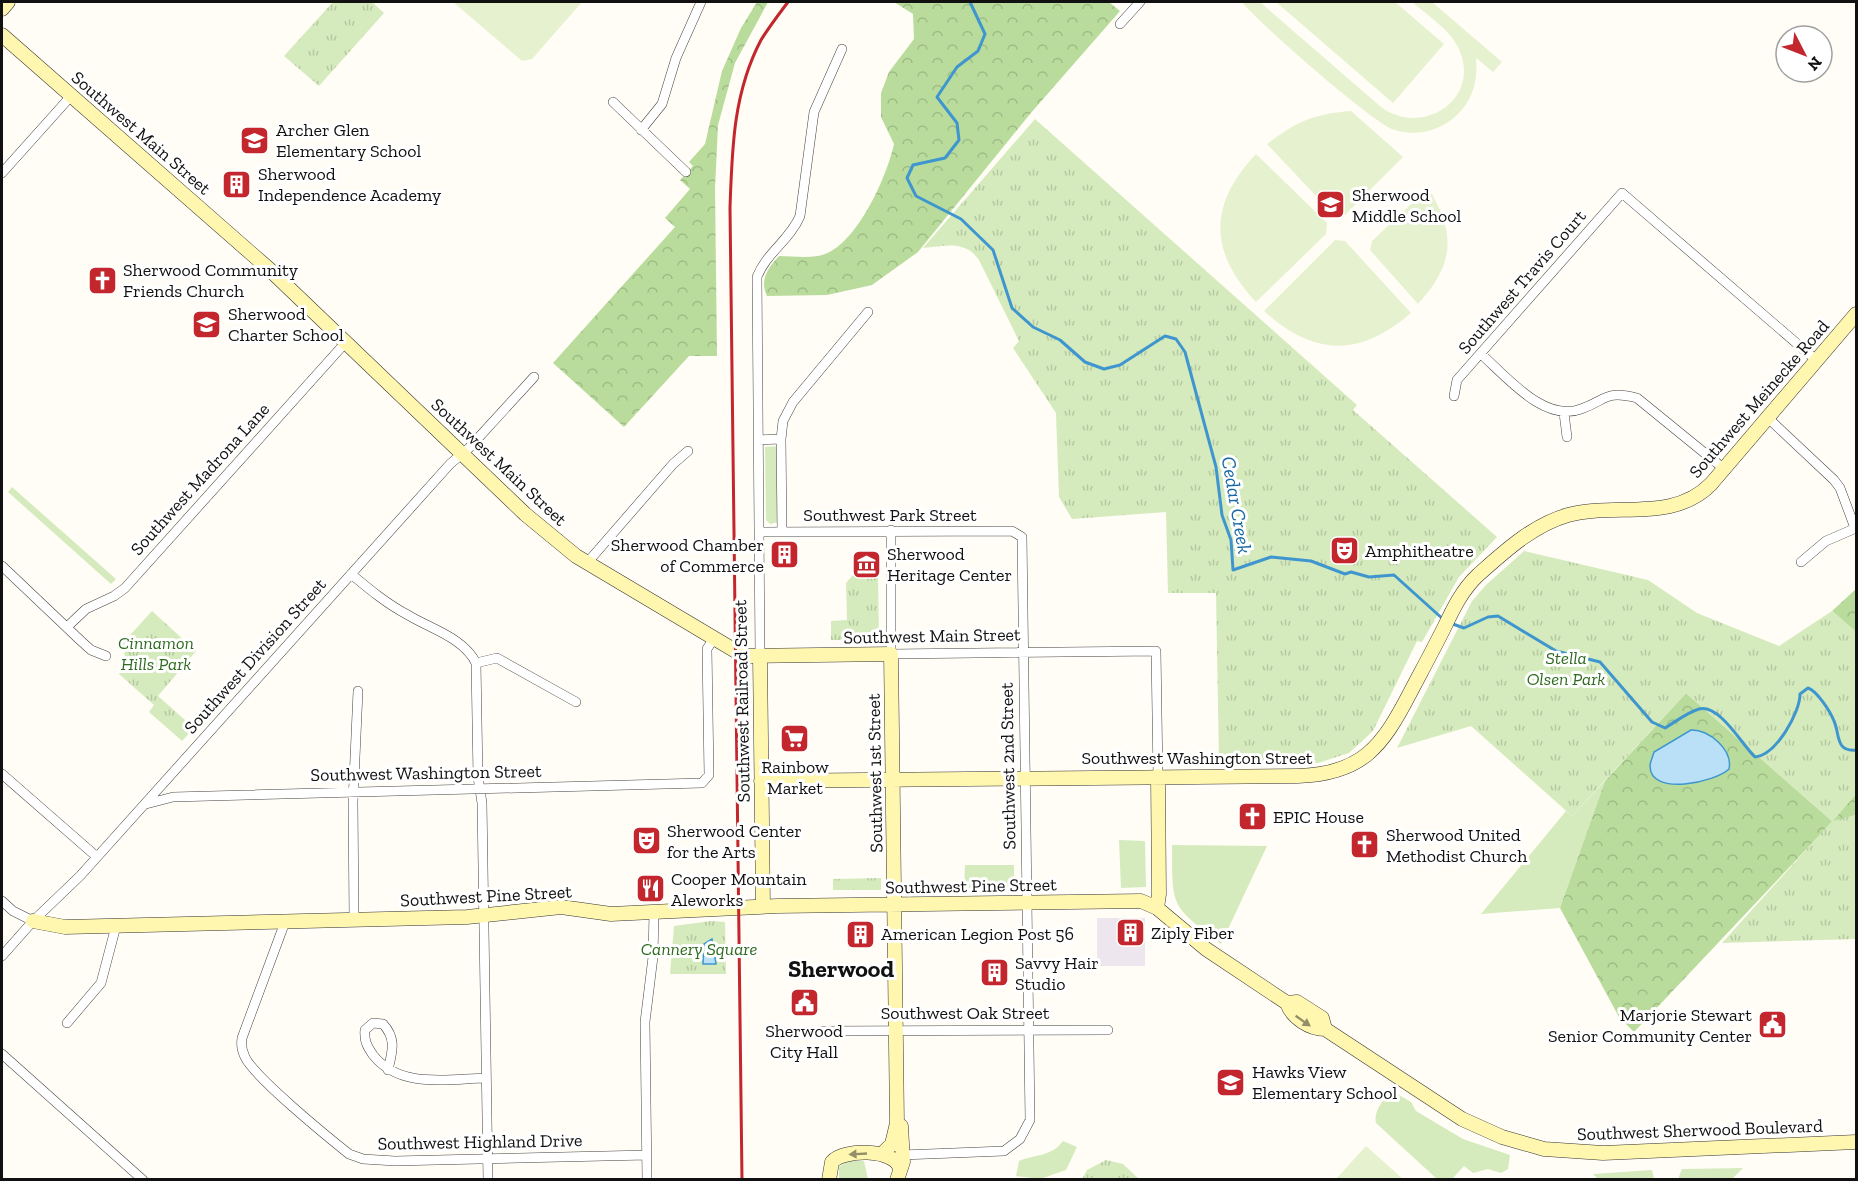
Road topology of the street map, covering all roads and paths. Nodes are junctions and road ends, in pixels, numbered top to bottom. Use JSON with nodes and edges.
{"nodes":[{"id":1,"x":8,"y":2,"type":"edge"},
{"id":2,"x":701,"y":2,"type":"edge"},
{"id":3,"x":1140,"y":2,"type":"edge"},
{"id":4,"x":2,"y":9,"type":"edge"},
{"id":5,"x":1120,"y":24,"type":"dead end"},
{"id":6,"x":2,"y":34,"type":"edge"},
{"id":7,"x":842,"y":49,"type":"dead end"},
{"id":8,"x":71,"y":96,"type":"junction"},
{"id":9,"x":614,"y":102,"type":"dead end"},
{"id":10,"x":641,"y":130,"type":"junction"},
{"id":11,"x":686,"y":172,"type":"dead end"},
{"id":12,"x":2,"y":173,"type":"edge"},
{"id":13,"x":868,"y":312,"type":"dead end"},
{"id":14,"x":1857,"y":314,"type":"edge"},
{"id":15,"x":346,"y":342,"type":"junction"},
{"id":16,"x":1481,"y":354,"type":"junction"},
{"id":17,"x":1816,"y":360,"type":"junction"},
{"id":18,"x":534,"y":377,"type":"dead end"},
{"id":19,"x":1454,"y":396,"type":"dead end"},
{"id":20,"x":1564,"y":413,"type":"junction"},
{"id":21,"x":1767,"y":417,"type":"junction"},
{"id":22,"x":1567,"y":437,"type":"dead end"},
{"id":23,"x":781,"y":439,"type":"junction"},
{"id":24,"x":758,"y":440,"type":"junction"},
{"id":25,"x":688,"y":451,"type":"dead end"},
{"id":26,"x":462,"y":454,"type":"junction"},
{"id":27,"x":1723,"y":468,"type":"junction"},
{"id":28,"x":1856,"y":528,"type":"edge"},
{"id":29,"x":891,"y":530,"type":"junction"},
{"id":30,"x":782,"y":531,"type":"junction"},
{"id":31,"x":759,"y":532,"type":"junction"},
{"id":32,"x":1020,"y":534,"type":"joint"},
{"id":33,"x":1515,"y":544,"type":"joint"},
{"id":34,"x":1801,"y":562,"type":"dead end"},
{"id":35,"x":587,"y":563,"type":"junction"},
{"id":36,"x":2,"y":566,"type":"edge"},
{"id":37,"x":351,"y":574,"type":"junction"},
{"id":38,"x":68,"y":626,"type":"junction"},
{"id":39,"x":714,"y":638,"type":"junction"},
{"id":40,"x":1023,"y":652,"type":"junction"},
{"id":41,"x":891,"y":654,"type":"junction"},
{"id":42,"x":760,"y":656,"type":"junction"},
{"id":43,"x":106,"y":657,"type":"dead end"},
{"id":44,"x":476,"y":663,"type":"junction"},
{"id":45,"x":358,"y":691,"type":"dead end"},
{"id":46,"x":576,"y":702,"type":"dead end"},
{"id":47,"x":2,"y":774,"type":"edge"},
{"id":48,"x":1158,"y":776,"type":"junction"},
{"id":49,"x":1025,"y":777,"type":"junction"},
{"id":50,"x":893,"y":780,"type":"junction"},
{"id":51,"x":761,"y":781,"type":"junction"},
{"id":52,"x":480,"y":790,"type":"junction"},
{"id":53,"x":354,"y":792,"type":"junction"},
{"id":54,"x":146,"y":804,"type":"junction"},
{"id":55,"x":97,"y":857,"type":"junction"},
{"id":56,"x":2,"y":901,"type":"edge"},
{"id":57,"x":1027,"y":903,"type":"junction"},
{"id":58,"x":894,"y":905,"type":"junction"},
{"id":59,"x":763,"y":906,"type":"junction"},
{"id":60,"x":1157,"y":908,"type":"junction"},
{"id":61,"x":654,"y":912,"type":"junction"},
{"id":62,"x":483,"y":915,"type":"junction"},
{"id":63,"x":354,"y":920,"type":"junction"},
{"id":64,"x":33,"y":921,"type":"junction"},
{"id":65,"x":285,"y":922,"type":"junction"},
{"id":66,"x":116,"y":926,"type":"junction"},
{"id":67,"x":2,"y":956,"type":"edge"},
{"id":68,"x":67,"y":1023,"type":"dead end"},
{"id":69,"x":1029,"y":1029,"type":"junction"},
{"id":70,"x":896,"y":1030,"type":"junction"},
{"id":71,"x":1108,"y":1030,"type":"dead end"},
{"id":72,"x":822,"y":1031,"type":"dead end"},
{"id":73,"x":2,"y":1054,"type":"edge"},
{"id":74,"x":388,"y":1070,"type":"junction"},
{"id":75,"x":486,"y":1078,"type":"junction"},
{"id":76,"x":897,"y":1123,"type":"junction"},
{"id":77,"x":1857,"y":1142,"type":"edge"},
{"id":78,"x":883,"y":1153,"type":"junction"},
{"id":79,"x":647,"y":1155,"type":"junction"},
{"id":80,"x":488,"y":1160,"type":"junction"},
{"id":81,"x":900,"y":1168,"type":"edge"},
{"id":82,"x":143,"y":1179,"type":"edge"},
{"id":83,"x":488,"y":1179,"type":"edge"},
{"id":84,"x":647,"y":1179,"type":"edge"},
{"id":85,"x":829,"y":1179,"type":"edge"}],
"edges":[{"from":1,"to":4,"type":"main road"},
{"from":2,"to":10,"type":"street"},
{"from":3,"to":5,"type":"street"},
{"from":6,"to":8,"type":"main road","name":"Southwest Main Street"},
{"from":7,"to":24,"type":"street","name":"Southwest Railroad Street"},
{"from":8,"to":12,"type":"street"},
{"from":8,"to":15,"type":"main road","name":"Southwest Main Street"},
{"from":9,"to":10,"type":"street"},
{"from":10,"to":11,"type":"street"},
{"from":13,"to":23,"type":"street"},
{"from":14,"to":17,"type":"main road","name":"Southwest Meinecke Road"},
{"from":15,"to":26,"type":"main road","name":"Southwest Main Street"},
{"from":15,"to":38,"type":"street","name":"Southwest Madrona Lane"},
{"from":16,"to":17,"type":"street","name":"Southwest Travis Court"},
{"from":16,"to":19,"type":"street","name":"Southwest Travis Court"},
{"from":16,"to":20,"type":"street"},
{"from":17,"to":21,"type":"main road","name":"Southwest Meinecke Road"},
{"from":18,"to":26,"type":"street","name":"Southwest Division Street"},
{"from":20,"to":22,"type":"street"},
{"from":20,"to":27,"type":"street"},
{"from":21,"to":27,"type":"main road","name":"Southwest Meinecke Road"},
{"from":21,"to":28,"type":"street"},
{"from":23,"to":24,"type":"street"},
{"from":23,"to":30,"type":"street"},
{"from":24,"to":31,"type":"street","name":"Southwest Railroad Street"},
{"from":25,"to":35,"type":"street"},
{"from":26,"to":35,"type":"main road","name":"Southwest Main Street"},
{"from":26,"to":37,"type":"street","name":"Southwest Division Street"},
{"from":27,"to":33,"type":"main road","name":"Southwest Meinecke Road"},
{"from":28,"to":34,"type":"street"},
{"from":29,"to":30,"type":"street","name":"Southwest Park Street"},
{"from":29,"to":32,"type":"street","name":"Southwest Park Street"},
{"from":29,"to":41,"type":"street","name":"Southwest 1st Street"},
{"from":30,"to":31,"type":"street","name":"Southwest Park Street"},
{"from":31,"to":42,"type":"street","name":"Southwest Railroad Street"},
{"from":32,"to":40,"type":"street","name":"Southwest 2nd Street"},
{"from":33,"to":48,"type":"main road","name":"Southwest Washington Street"},
{"from":35,"to":39,"type":"main road","name":"Southwest Main Street"},
{"from":36,"to":38,"type":"street"},
{"from":37,"to":44,"type":"street"},
{"from":37,"to":54,"type":"street","name":"Southwest Division Street"},
{"from":38,"to":43,"type":"street"},
{"from":39,"to":42,"type":"main road","name":"Southwest Main Street"},
{"from":39,"to":52,"type":"street","name":"Southwest Washington Street"},
{"from":40,"to":41,"type":"street","name":"Southwest Main Street"},
{"from":40,"to":48,"type":"street","name":"Southwest Main Street"},
{"from":40,"to":49,"type":"street","name":"Southwest 2nd Street"},
{"from":41,"to":42,"type":"main road","name":"Southwest Main Street"},
{"from":41,"to":50,"type":"main road","name":"Southwest 1st Street"},
{"from":42,"to":51,"type":"main road","name":"Southwest Railroad Street"},
{"from":44,"to":46,"type":"street"},
{"from":44,"to":52,"type":"street"},
{"from":45,"to":53,"type":"street"},
{"from":47,"to":55,"type":"street"},
{"from":48,"to":49,"type":"main road","name":"Southwest Washington Street"},
{"from":48,"to":60,"type":"main road"},
{"from":49,"to":50,"type":"main road","name":"Southwest Washington Street"},
{"from":49,"to":57,"type":"street","name":"Southwest 2nd Street"},
{"from":50,"to":51,"type":"main road","name":"Southwest Washington Street"},
{"from":50,"to":58,"type":"main road","name":"Southwest 1st Street"},
{"from":51,"to":59,"type":"main road","name":"Southwest Railroad Street"},
{"from":52,"to":53,"type":"street","name":"Southwest Washington Street"},
{"from":52,"to":62,"type":"street"},
{"from":53,"to":54,"type":"street","name":"Southwest Washington Street"},
{"from":53,"to":63,"type":"street"},
{"from":54,"to":55,"type":"street","name":"Southwest Division Street"},
{"from":55,"to":64,"type":"street","name":"Southwest Division Street"},
{"from":56,"to":64,"type":"street","name":"Southwest Pine Street"},
{"from":57,"to":58,"type":"main road","name":"Southwest Pine Street"},
{"from":57,"to":60,"type":"main road","name":"Southwest Pine Street"},
{"from":57,"to":69,"type":"street","name":"Southwest 2nd Street"},
{"from":58,"to":59,"type":"main road","name":"Southwest Pine Street"},
{"from":58,"to":70,"type":"main road","name":"Southwest 1st Street"},
{"from":59,"to":61,"type":"main road","name":"Southwest Pine Street"},
{"from":60,"to":77,"type":"main road","name":"Southwest Sherwood Boulevard"},
{"from":61,"to":62,"type":"main road","name":"Southwest Pine Street"},
{"from":61,"to":79,"type":"street"},
{"from":62,"to":63,"type":"main road","name":"Southwest Pine Street"},
{"from":62,"to":75,"type":"street"},
{"from":63,"to":65,"type":"main road","name":"Southwest Pine Street"},
{"from":64,"to":66,"type":"main road","name":"Southwest Pine Street"},
{"from":64,"to":67,"type":"street","name":"Southwest Division Street"},
{"from":65,"to":66,"type":"main road","name":"Southwest Pine Street"},
{"from":65,"to":80,"type":"street","name":"Southwest Highland Drive"},
{"from":66,"to":68,"type":"street"},
{"from":69,"to":70,"type":"street","name":"Southwest Oak Street"},
{"from":69,"to":71,"type":"street","name":"Southwest Oak Street"},
{"from":69,"to":81,"type":"street","name":"Southwest 2nd Street"},
{"from":70,"to":72,"type":"street","name":"Southwest Oak Street"},
{"from":70,"to":76,"type":"main road","name":"Southwest 1st Street"},
{"from":73,"to":82,"type":"street"},
{"from":74,"to":74,"type":"street"},
{"from":74,"to":75,"type":"street"},
{"from":75,"to":80,"type":"street"},
{"from":76,"to":78,"type":"main road","name":"Southwest 1st Street"},
{"from":76,"to":81,"type":"main road","name":"Southwest 1st Street"},
{"from":78,"to":81,"type":"main road"},
{"from":78,"to":85,"type":"main road","one_way":true},
{"from":79,"to":80,"type":"street","name":"Southwest Highland Drive"},
{"from":79,"to":84,"type":"street"},
{"from":80,"to":83,"type":"street"}]}
